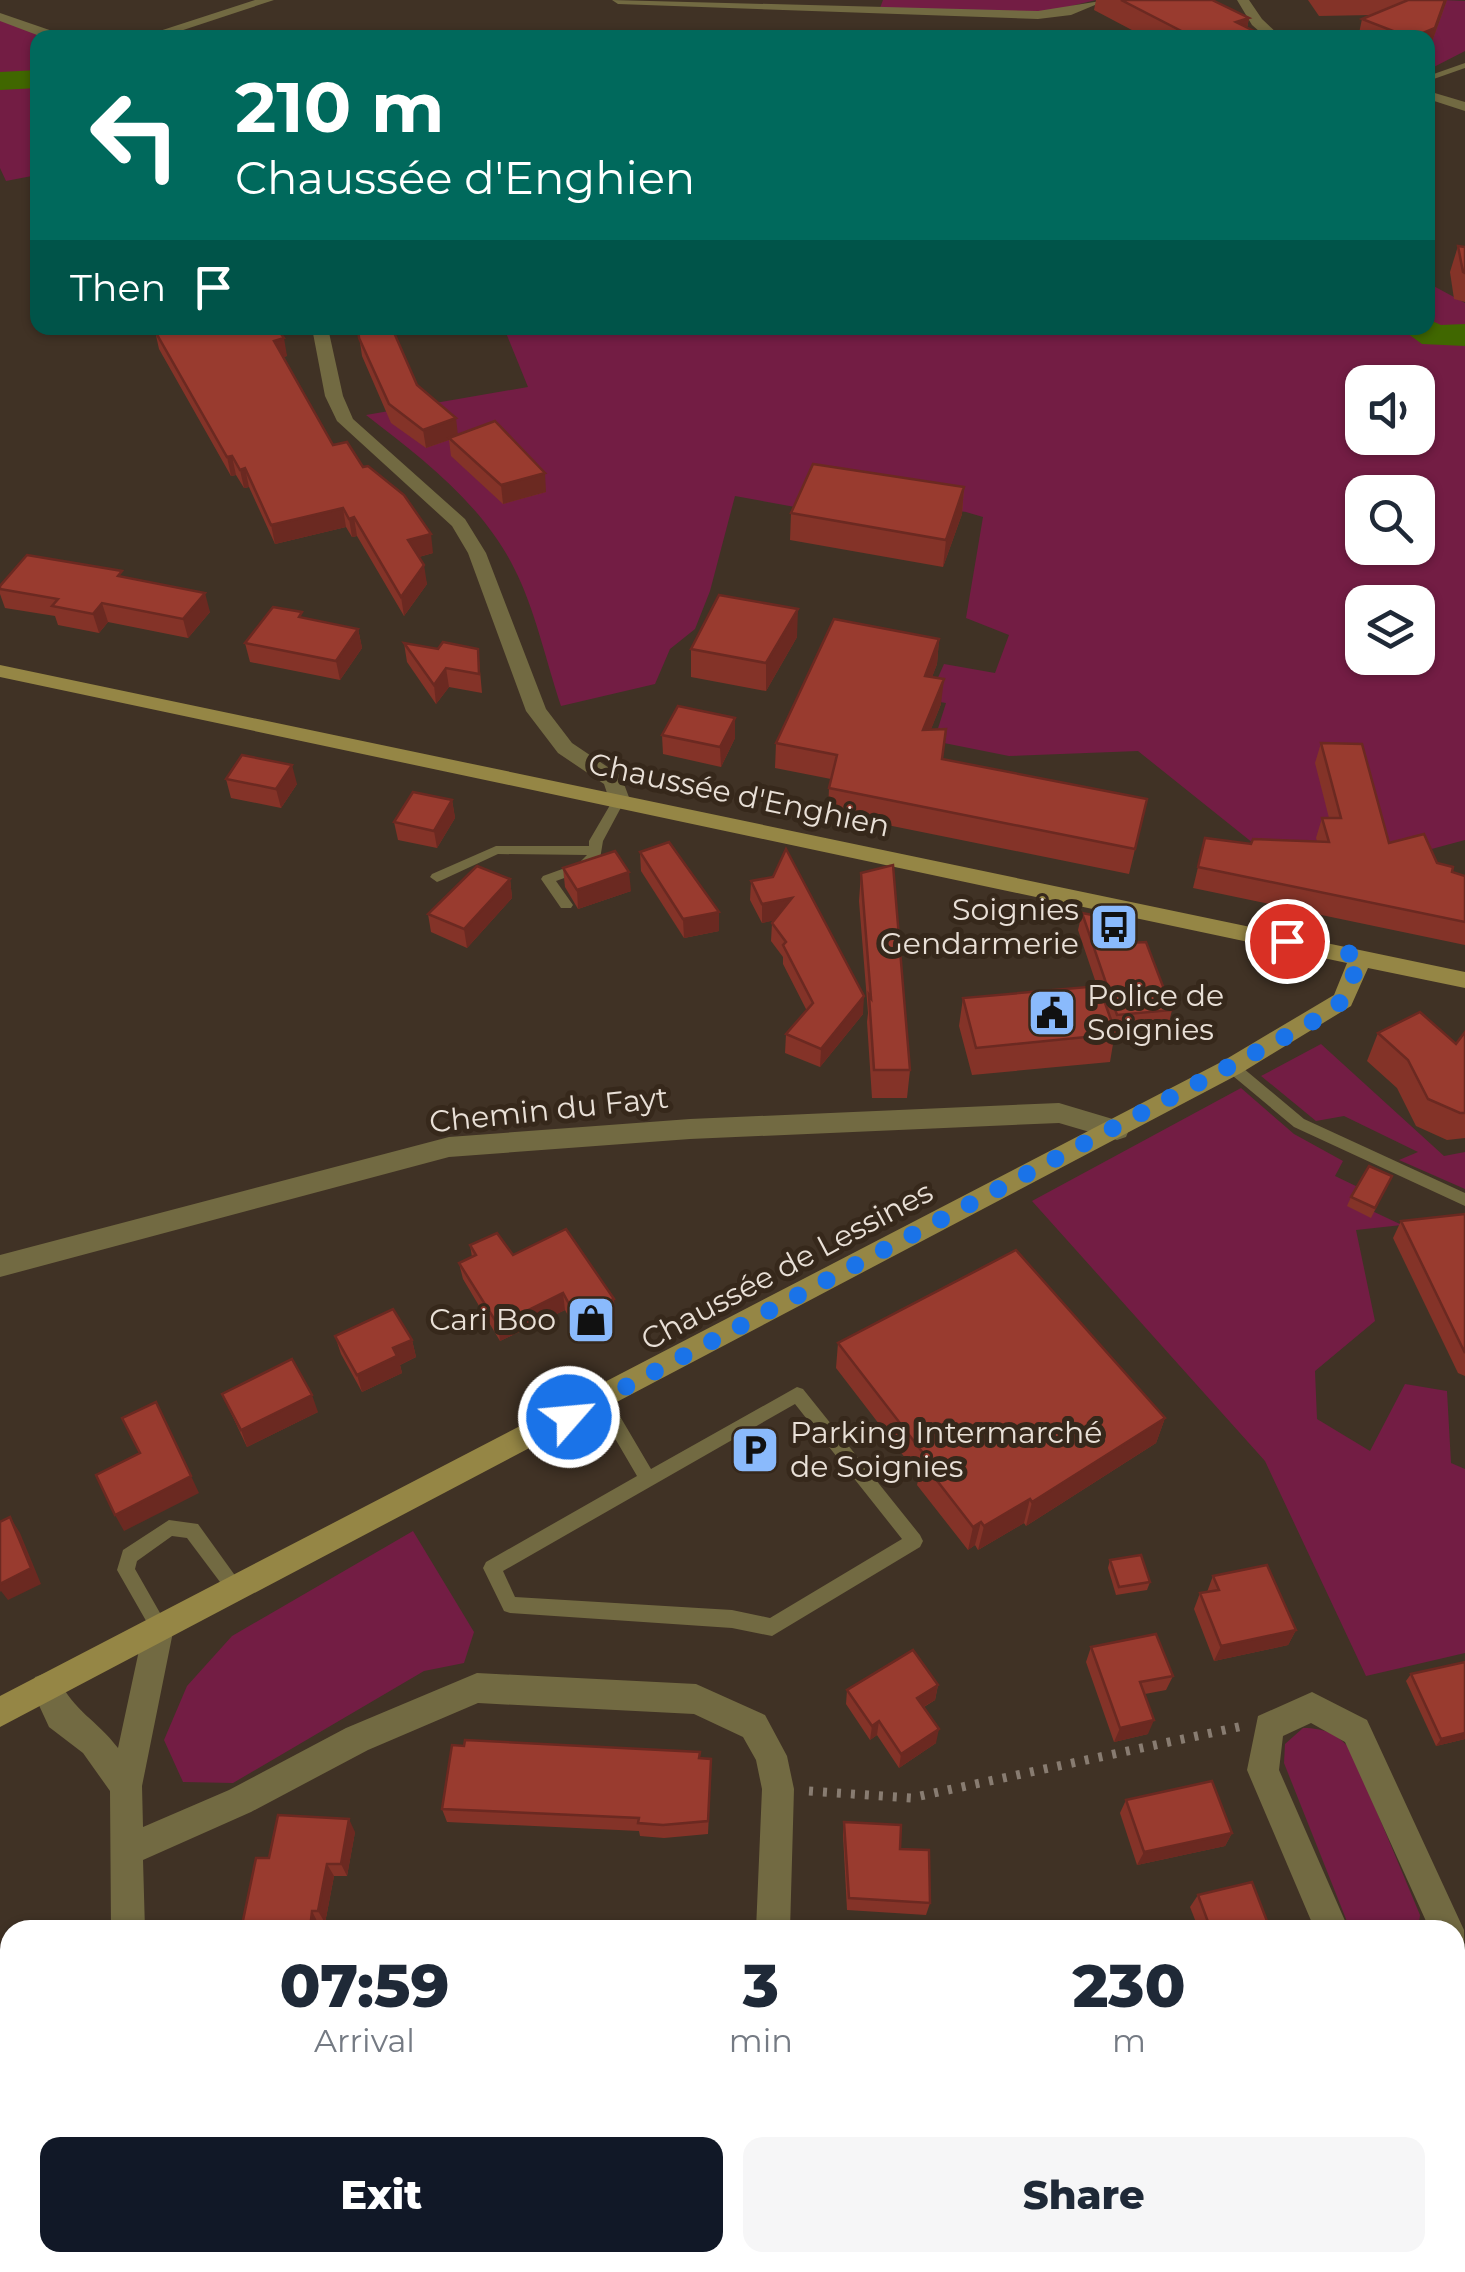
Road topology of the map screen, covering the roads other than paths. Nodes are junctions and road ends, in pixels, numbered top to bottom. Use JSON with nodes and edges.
{"nodes":[{"id":1,"x":268,"y":0,"type":"edge"},
{"id":2,"x":618,"y":0,"type":"edge"},
{"id":3,"x":1102,"y":0,"type":"edge"},
{"id":4,"x":1243,"y":0,"type":"edge"},
{"id":5,"x":0,"y":18,"type":"edge"},
{"id":6,"x":35,"y":30,"type":"edge"},
{"id":7,"x":170,"y":30,"type":"edge"},
{"id":8,"x":1266,"y":30,"type":"edge"},
{"id":9,"x":1464,"y":64,"type":"edge"},
{"id":10,"x":1435,"y":76,"type":"edge"},
{"id":11,"x":1435,"y":97,"type":"edge"},
{"id":12,"x":1465,"y":108,"type":"edge"},
{"id":13,"x":321,"y":335,"type":"edge"},
{"id":14,"x":0,"y":671,"type":"edge"},
{"id":15,"x":619,"y":800,"type":"junction"},
{"id":16,"x":596,"y":851,"type":"junction"},
{"id":17,"x":436,"y":877,"type":"dead end"},
{"id":18,"x":566,"y":905,"type":"dead end"},
{"id":19,"x":1361,"y":956,"type":"junction"},
{"id":20,"x":1465,"y":980,"type":"edge"},
{"id":21,"x":1232,"y":1068,"type":"junction"},
{"id":22,"x":1117,"y":1130,"type":"junction"},
{"id":23,"x":1465,"y":1200,"type":"edge"},
{"id":24,"x":0,"y":1266,"type":"edge"},
{"id":25,"x":602,"y":1401,"type":"junction"},
{"id":26,"x":648,"y":1480,"type":"junction"},
{"id":27,"x":235,"y":1588,"type":"junction"},
{"id":28,"x":159,"y":1627,"type":"junction"},
{"id":29,"x":46,"y":1688,"type":"junction"},
{"id":30,"x":0,"y":1712,"type":"edge"},
{"id":31,"x":126,"y":1786,"type":"junction"},
{"id":32,"x":126,"y":1851,"type":"junction"},
{"id":33,"x":128,"y":1920,"type":"edge"},
{"id":34,"x":773,"y":1920,"type":"edge"},
{"id":35,"x":1328,"y":1920,"type":"edge"},
{"id":36,"x":1442,"y":1920,"type":"edge"}],
"edges":[{"from":1,"to":7,"type":"street"},
{"from":2,"to":3,"type":"street"},
{"from":4,"to":8,"type":"street"},
{"from":5,"to":6,"type":"street"},
{"from":9,"to":10,"type":"lane"},
{"from":11,"to":12,"type":"street"},
{"from":13,"to":15,"type":"street"},
{"from":14,"to":15,"type":"main road","name":"Chaussée d'Enghien"},
{"from":15,"to":16,"type":"lane"},
{"from":15,"to":19,"type":"main road","name":"Chaussée d'Enghien"},
{"from":16,"to":17,"type":"lane"},
{"from":16,"to":18,"type":"lane"},
{"from":19,"to":20,"type":"main road","name":"Chaussée d'Enghien"},
{"from":19,"to":21,"type":"main road","name":"Chaussée de Lessines"},
{"from":21,"to":22,"type":"main road","name":"Chaussée de Lessines"},
{"from":21,"to":23,"type":"lane"},
{"from":22,"to":24,"type":"street","name":"Chemin du Fayt"},
{"from":22,"to":25,"type":"main road","name":"Chaussée de Lessines"},
{"from":25,"to":26,"type":"lane"},
{"from":25,"to":27,"type":"main road","name":"Chaussée de Lessines"},
{"from":26,"to":26,"type":"lane"},
{"from":27,"to":28,"type":"main road","name":"Chaussée de Lessines"},
{"from":27,"to":28,"type":"lane"},
{"from":28,"to":29,"type":"main road","name":"Chaussée de Lessines"},
{"from":28,"to":31,"type":"street"},
{"from":29,"to":30,"type":"main road","name":"Chaussée de Lessines"},
{"from":29,"to":31,"type":"street"},
{"from":31,"to":32,"type":"street"},
{"from":32,"to":33,"type":"street"},
{"from":32,"to":34,"type":"street"},
{"from":35,"to":36,"type":"street"}]}
